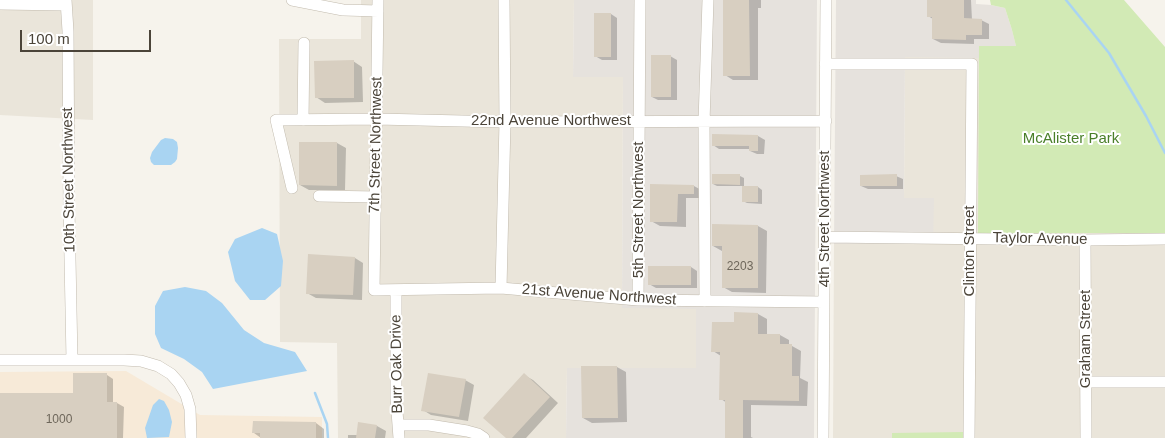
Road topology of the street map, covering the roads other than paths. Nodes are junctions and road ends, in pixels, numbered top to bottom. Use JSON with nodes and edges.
{"nodes":[{"id":1,"x":292,"y":0,"type":"edge"},
{"id":2,"x":504,"y":0,"type":"edge"},
{"id":3,"x":640,"y":0,"type":"edge"},
{"id":4,"x":708,"y":0,"type":"edge"},
{"id":5,"x":826,"y":0,"type":"edge"},
{"id":6,"x":66,"y":2,"type":"edge"},
{"id":7,"x":0,"y":4,"type":"edge"},
{"id":8,"x":378,"y":5,"type":"edge"},
{"id":9,"x":304,"y":43,"type":"dead end"},
{"id":10,"x":825,"y":64,"type":"junction"},
{"id":11,"x":376,"y":119,"type":"junction"},
{"id":12,"x":303,"y":120,"type":"junction"},
{"id":13,"x":826,"y":121,"type":"junction"},
{"id":14,"x":505,"y":122,"type":"junction"},
{"id":15,"x":640,"y":122,"type":"junction"},
{"id":16,"x":704,"y":122,"type":"junction"},
{"id":17,"x":292,"y":188,"type":"dead end"},
{"id":18,"x":319,"y":196,"type":"dead end"},
{"id":19,"x":376,"y":197,"type":"junction"},
{"id":20,"x":825,"y":237,"type":"junction"},
{"id":21,"x":970,"y":239,"type":"junction"},
{"id":22,"x":1085,"y":240,"type":"junction"},
{"id":23,"x":1165,"y":240,"type":"edge"},
{"id":24,"x":501,"y":288,"type":"junction"},
{"id":25,"x":374,"y":290,"type":"joint"},
{"id":26,"x":396,"y":290,"type":"junction"},
{"id":27,"x":638,"y":300,"type":"junction"},
{"id":28,"x":705,"y":301,"type":"junction"},
{"id":29,"x":824,"y":302,"type":"junction"},
{"id":30,"x":0,"y":360,"type":"edge"},
{"id":31,"x":72,"y":360,"type":"junction"},
{"id":32,"x":1086,"y":382,"type":"junction"},
{"id":33,"x":1165,"y":382,"type":"edge"},
{"id":34,"x":399,"y":424,"type":"junction"},
{"id":35,"x":191,"y":438,"type":"edge"},
{"id":36,"x":399,"y":438,"type":"edge"},
{"id":37,"x":484,"y":438,"type":"edge"},
{"id":38,"x":823,"y":438,"type":"edge"},
{"id":39,"x":969,"y":438,"type":"edge"},
{"id":40,"x":1086,"y":438,"type":"edge"}],
"edges":[{"from":1,"to":8,"type":"street"},
{"from":2,"to":14,"type":"street"},
{"from":3,"to":15,"type":"street","name":"5th Street Northwest"},
{"from":4,"to":16,"type":"street"},
{"from":5,"to":10,"type":"street","name":"4th Street Northwest"},
{"from":6,"to":7,"type":"street"},
{"from":6,"to":31,"type":"street","name":"10th Street Northwest"},
{"from":8,"to":11,"type":"street","name":"7th Street Northwest"},
{"from":9,"to":12,"type":"street"},
{"from":10,"to":13,"type":"street","name":"4th Street Northwest"},
{"from":10,"to":21,"type":"street","name":"Clinton Street"},
{"from":11,"to":12,"type":"street","name":"22nd Avenue Northwest"},
{"from":11,"to":14,"type":"street","name":"22nd Avenue Northwest"},
{"from":11,"to":19,"type":"street","name":"7th Street Northwest"},
{"from":12,"to":17,"type":"street","name":"22nd Avenue Northwest"},
{"from":13,"to":16,"type":"street","name":"22nd Avenue Northwest"},
{"from":13,"to":20,"type":"street","name":"4th Street Northwest"},
{"from":14,"to":15,"type":"street","name":"22nd Avenue Northwest"},
{"from":14,"to":24,"type":"street"},
{"from":15,"to":16,"type":"street","name":"22nd Avenue Northwest"},
{"from":15,"to":27,"type":"street","name":"5th Street Northwest"},
{"from":16,"to":28,"type":"street"},
{"from":18,"to":19,"type":"street"},
{"from":19,"to":25,"type":"street","name":"7th Street Northwest"},
{"from":20,"to":21,"type":"street","name":"Taylor Avenue"},
{"from":20,"to":29,"type":"street","name":"4th Street Northwest"},
{"from":21,"to":22,"type":"street","name":"Taylor Avenue"},
{"from":21,"to":39,"type":"street","name":"Clinton Street"},
{"from":22,"to":23,"type":"street","name":"Taylor Avenue"},
{"from":22,"to":32,"type":"street","name":"Graham Street"},
{"from":24,"to":26,"type":"street","name":"21st Avenue Northwest"},
{"from":24,"to":27,"type":"street","name":"21st Avenue Northwest"},
{"from":25,"to":26,"type":"street","name":"21st Avenue Northwest"},
{"from":26,"to":34,"type":"street","name":"Burr Oak Drive"},
{"from":27,"to":28,"type":"street","name":"21st Avenue Northwest"},
{"from":28,"to":29,"type":"street","name":"21st Avenue Northwest"},
{"from":29,"to":38,"type":"street","name":"4th Street Northwest"},
{"from":30,"to":31,"type":"street"},
{"from":31,"to":35,"type":"street"},
{"from":32,"to":33,"type":"street"},
{"from":32,"to":40,"type":"street","name":"Graham Street"},
{"from":34,"to":36,"type":"street","name":"Burr Oak Drive"},
{"from":34,"to":37,"type":"street"}]}
